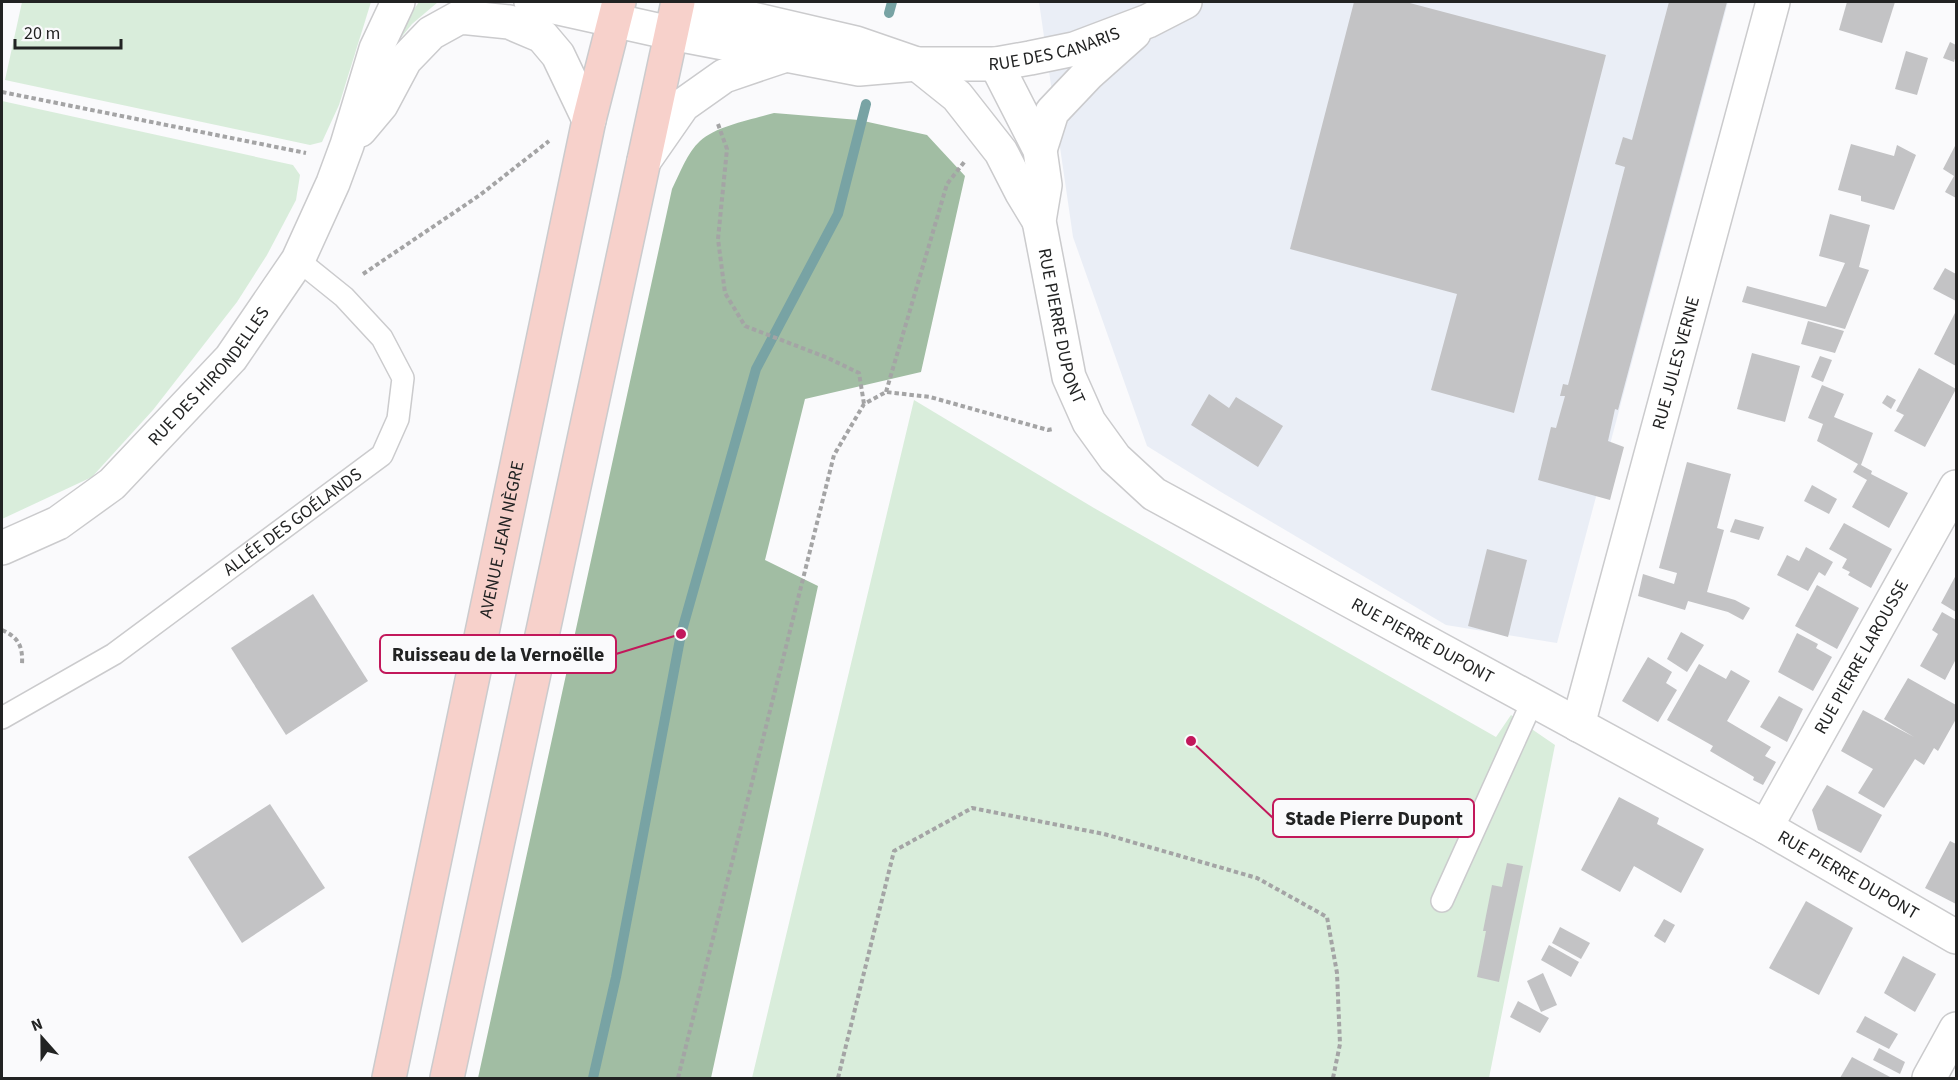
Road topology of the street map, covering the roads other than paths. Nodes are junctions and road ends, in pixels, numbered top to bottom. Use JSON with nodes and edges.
{"nodes":[{"id":1,"x":398,"y":2,"type":"edge"},
{"id":2,"x":531,"y":2,"type":"edge"},
{"id":3,"x":679,"y":2,"type":"edge"},
{"id":4,"x":762,"y":2,"type":"edge"},
{"id":5,"x":1185,"y":2,"type":"edge"},
{"id":6,"x":1773,"y":2,"type":"edge"},
{"id":7,"x":470,"y":9,"type":"edge"},
{"id":8,"x":617,"y":11,"type":"edge"},
{"id":9,"x":1148,"y":21,"type":"junction"},
{"id":10,"x":671,"y":33,"type":"junction"},
{"id":11,"x":793,"y":43,"type":"junction"},
{"id":12,"x":917,"y":64,"type":"junction"},
{"id":13,"x":996,"y":64,"type":"junction"},
{"id":14,"x":589,"y":120,"type":"junction"},
{"id":15,"x":347,"y":145,"type":"junction"},
{"id":16,"x":1040,"y":150,"type":"junction"},
{"id":17,"x":644,"y":161,"type":"junction"},
{"id":18,"x":1039,"y":221,"type":"junction"},
{"id":19,"x":298,"y":261,"type":"junction"},
{"id":20,"x":1956,"y":487,"type":"edge"},
{"id":21,"x":2,"y":548,"type":"edge"},
{"id":22,"x":1533,"y":700,"type":"junction"},
{"id":23,"x":2,"y":718,"type":"edge"},
{"id":24,"x":1578,"y":725,"type":"junction"},
{"id":25,"x":1766,"y":827,"type":"junction"},
{"id":26,"x":1442,"y":901,"type":"dead end"},
{"id":27,"x":1956,"y":937,"type":"edge"},
{"id":28,"x":1956,"y":1029,"type":"edge"},
{"id":29,"x":389,"y":1078,"type":"edge"},
{"id":30,"x":447,"y":1078,"type":"edge"},
{"id":31,"x":1929,"y":1078,"type":"edge"}],
"edges":[{"from":1,"to":15,"type":"street","name":"RUE DES HIRONDELLES"},
{"from":2,"to":8,"type":"street"},
{"from":3,"to":10,"type":"main road"},
{"from":3,"to":11,"type":"street"},
{"from":4,"to":11,"type":"street"},
{"from":5,"to":9,"type":"street","name":"RUE DES CANARIS"},
{"from":6,"to":24,"type":"street","name":"RUE JULES VERNE"},
{"from":7,"to":14,"type":"street"},
{"from":7,"to":15,"type":"street"},
{"from":8,"to":10,"type":"street"},
{"from":8,"to":14,"type":"main road","name":"AVENUE JEAN NÈGRE"},
{"from":9,"to":13,"type":"street","name":"RUE DES CANARIS"},
{"from":9,"to":16,"type":"street"},
{"from":10,"to":11,"type":"street"},
{"from":10,"to":17,"type":"main road"},
{"from":11,"to":12,"type":"street","name":"RUE DES CANARIS"},
{"from":11,"to":17,"type":"street"},
{"from":12,"to":13,"type":"street","name":"RUE DES CANARIS"},
{"from":12,"to":18,"type":"street"},
{"from":13,"to":16,"type":"street"},
{"from":14,"to":29,"type":"main road","name":"AVENUE JEAN NÈGRE"},
{"from":15,"to":19,"type":"street","name":"RUE DES HIRONDELLES"},
{"from":16,"to":18,"type":"street"},
{"from":17,"to":30,"type":"main road"},
{"from":18,"to":22,"type":"street","name":"RUE PIERRE DUPONT"},
{"from":19,"to":21,"type":"street","name":"RUE DES HIRONDELLES"},
{"from":19,"to":23,"type":"lane","name":"ALLÉE DES GOÉLANDS"},
{"from":20,"to":25,"type":"street","name":"RUE PIERRE LAROUSSE"},
{"from":22,"to":24,"type":"street","name":"RUE PIERRE DUPONT"},
{"from":22,"to":26,"type":"lane"},
{"from":24,"to":25,"type":"street","name":"RUE PIERRE DUPONT"},
{"from":25,"to":27,"type":"street","name":"RUE PIERRE DUPONT"},
{"from":28,"to":31,"type":"street"}]}
